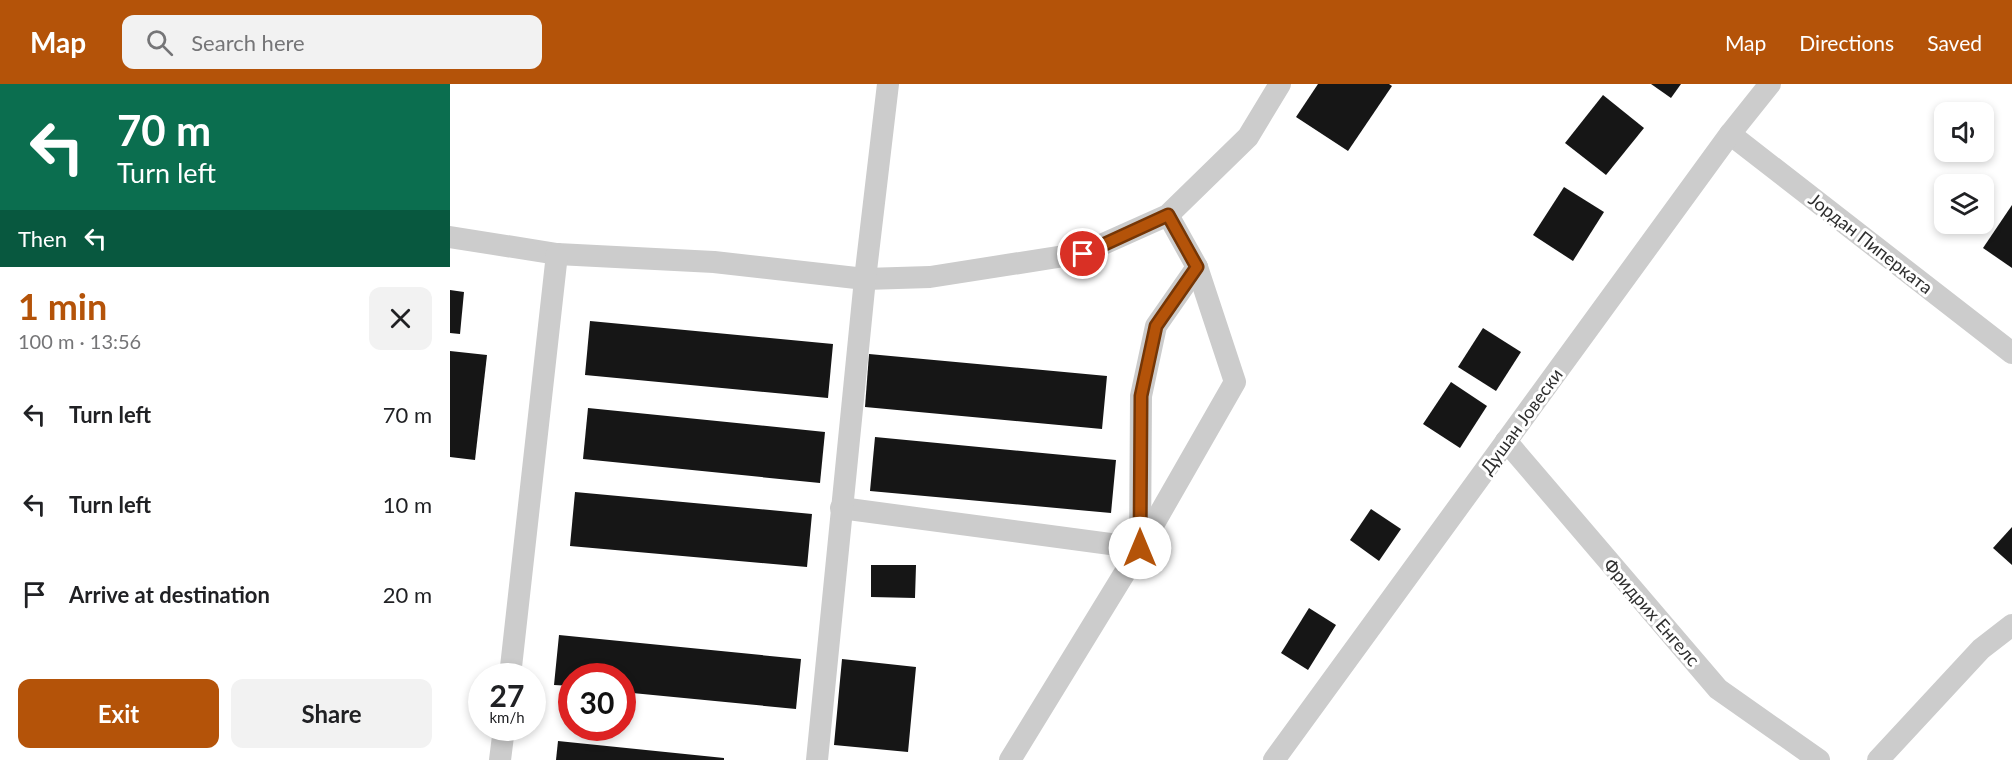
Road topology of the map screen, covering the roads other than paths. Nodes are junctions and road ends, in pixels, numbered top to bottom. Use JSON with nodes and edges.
{"nodes":[{"id":1,"x":888,"y":84,"type":"edge"},
{"id":2,"x":1280,"y":84,"type":"edge"},
{"id":3,"x":1770,"y":84,"type":"edge"},
{"id":4,"x":1730,"y":134,"type":"junction"},
{"id":5,"x":1168,"y":215,"type":"junction"},
{"id":6,"x":450,"y":237,"type":"edge"},
{"id":7,"x":557,"y":254,"type":"junction"},
{"id":8,"x":1197,"y":267,"type":"junction"},
{"id":9,"x":865,"y":279,"type":"junction"},
{"id":10,"x":2012,"y":353,"type":"edge"},
{"id":11,"x":1506,"y":441,"type":"junction"},
{"id":12,"x":841,"y":508,"type":"junction"},
{"id":13,"x":1140,"y":548,"type":"junction"},
{"id":14,"x":2012,"y":625,"type":"edge"},
{"id":15,"x":511,"y":663,"type":"edge"},
{"id":16,"x":502,"y":741,"type":"edge"},
{"id":17,"x":500,"y":760,"type":"edge"},
{"id":18,"x":817,"y":760,"type":"edge"},
{"id":19,"x":1010,"y":760,"type":"edge"},
{"id":20,"x":1274,"y":760,"type":"edge"},
{"id":21,"x":1819,"y":760,"type":"edge"},
{"id":22,"x":1878,"y":760,"type":"edge"}],
"edges":[{"from":1,"to":9,"type":"street"},
{"from":2,"to":5,"type":"street"},
{"from":3,"to":4,"type":"street","name":"Душан Јовески"},
{"from":4,"to":10,"type":"street","name":"Јордан Пиперката"},
{"from":4,"to":11,"type":"street","name":"Душан Јовески"},
{"from":5,"to":8,"type":"street"},
{"from":5,"to":9,"type":"street"},
{"from":6,"to":7,"type":"street"},
{"from":7,"to":9,"type":"street"},
{"from":7,"to":15,"type":"street"},
{"from":8,"to":13,"type":"street"},
{"from":8,"to":13,"type":"street"},
{"from":9,"to":12,"type":"street"},
{"from":11,"to":20,"type":"street","name":"Душан Јовески"},
{"from":11,"to":21,"type":"street","name":"Фридрих Енгелс"},
{"from":12,"to":13,"type":"street"},
{"from":12,"to":18,"type":"street"},
{"from":13,"to":19,"type":"street"},
{"from":14,"to":22,"type":"street"},
{"from":16,"to":17,"type":"street"}]}
